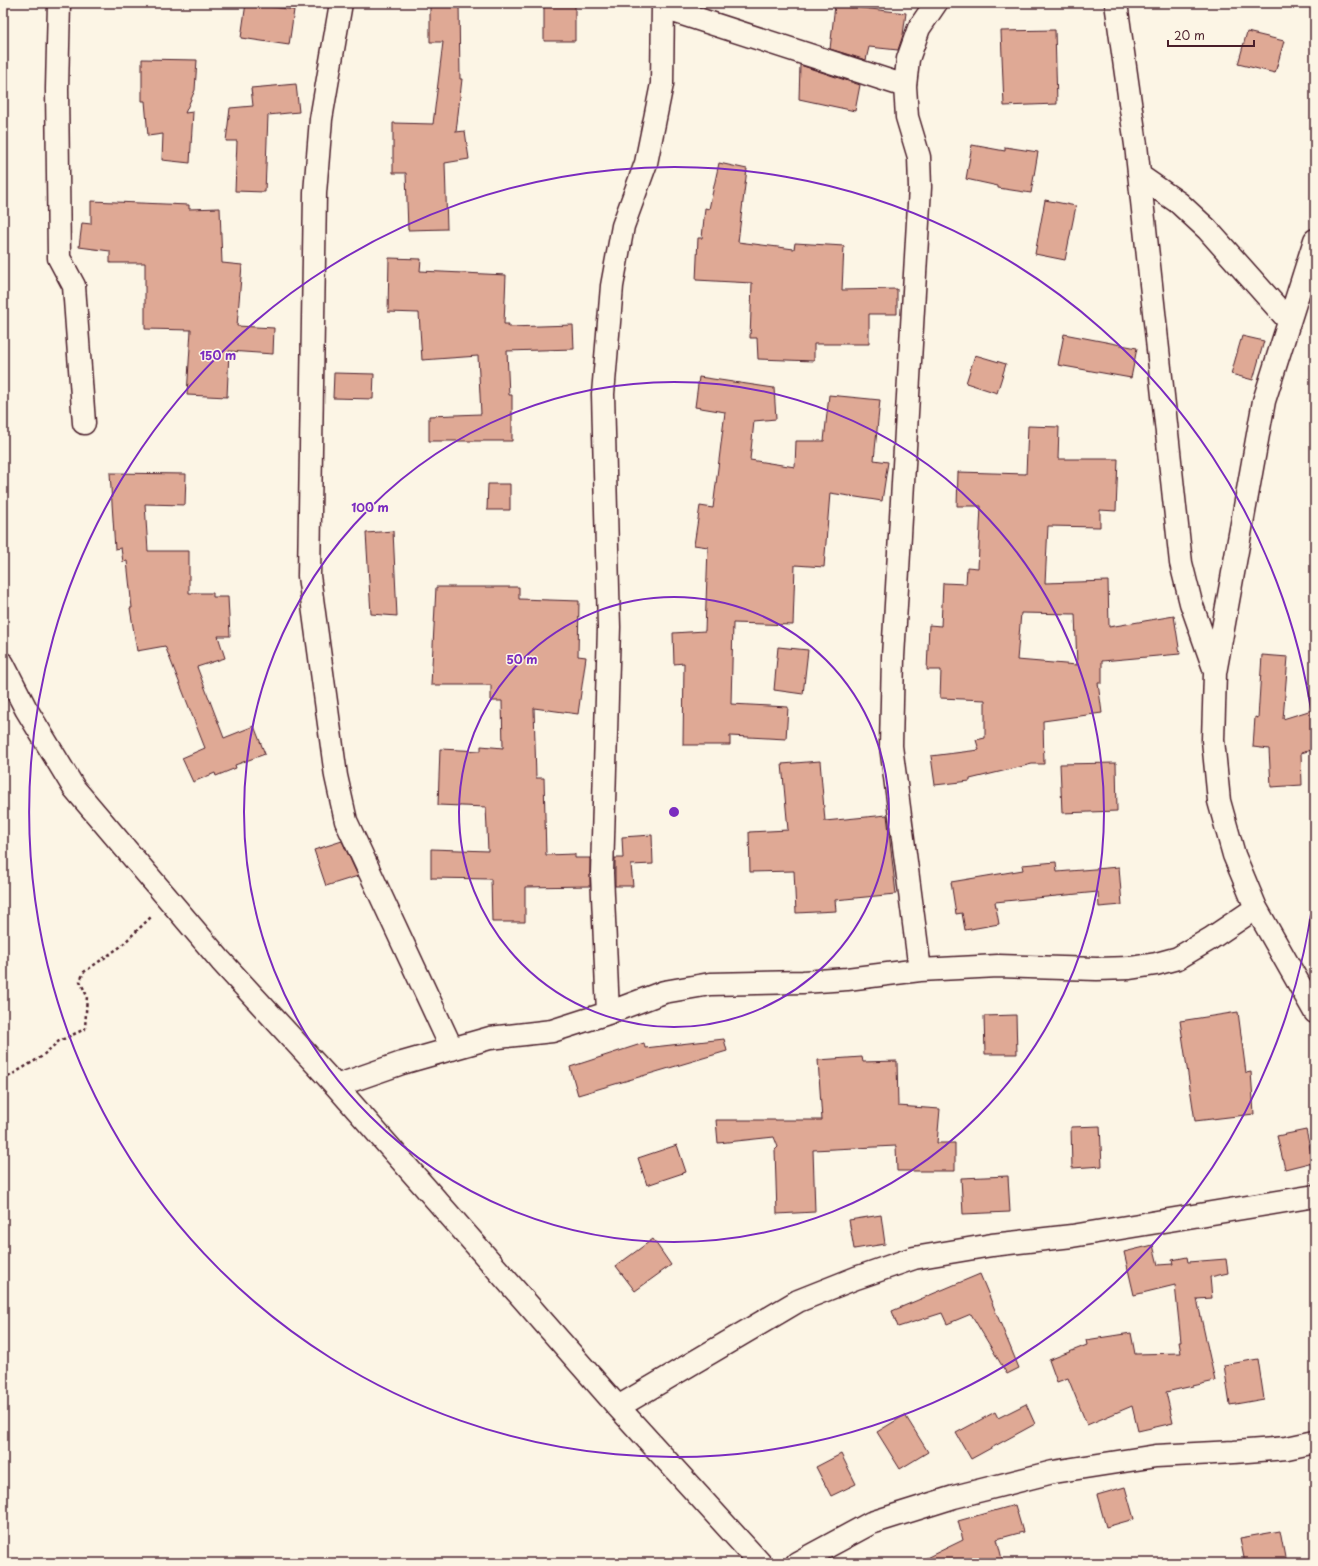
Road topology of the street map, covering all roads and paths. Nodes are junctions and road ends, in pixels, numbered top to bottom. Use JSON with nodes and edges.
{"nodes":[{"id":1,"x":59,"y":3,"type":"edge"},
{"id":2,"x":341,"y":3,"type":"edge"},
{"id":3,"x":936,"y":3,"type":"edge"},
{"id":4,"x":1116,"y":3,"type":"edge"},
{"id":5,"x":664,"y":6,"type":"edge"},
{"id":6,"x":904,"y":86,"type":"junction"},
{"id":7,"x":1140,"y":176,"type":"junction"},
{"id":8,"x":1315,"y":240,"type":"edge"},
{"id":9,"x":1289,"y":321,"type":"junction"},
{"id":10,"x":84,"y":423,"type":"dead end"},
{"id":11,"x":3,"y":664,"type":"edge"},
{"id":12,"x":1215,"y":673,"type":"junction"},
{"id":13,"x":170,"y":900,"type":"junction"},
{"id":14,"x":1256,"y":908,"type":"junction"},
{"id":15,"x":920,"y":970,"type":"junction"},
{"id":16,"x":1315,"y":1012,"type":"edge"},
{"id":17,"x":608,"y":1013,"type":"junction"},
{"id":18,"x":452,"y":1049,"type":"junction"},
{"id":19,"x":3,"y":1080,"type":"edge"},
{"id":20,"x":336,"y":1086,"type":"junction"},
{"id":21,"x":1315,"y":1196,"type":"edge"},
{"id":22,"x":618,"y":1407,"type":"junction"},
{"id":23,"x":1315,"y":1442,"type":"edge"},
{"id":24,"x":760,"y":1563,"type":"edge"},
{"id":25,"x":797,"y":1563,"type":"edge"}],
"edges":[{"from":1,"to":10,"type":"street"},
{"from":2,"to":18,"type":"street"},
{"from":3,"to":6,"type":"street"},
{"from":4,"to":7,"type":"street"},
{"from":5,"to":6,"type":"street"},
{"from":5,"to":17,"type":"street"},
{"from":6,"to":15,"type":"street"},
{"from":7,"to":9,"type":"street"},
{"from":7,"to":12,"type":"street"},
{"from":8,"to":9,"type":"street"},
{"from":9,"to":12,"type":"street"},
{"from":11,"to":13,"type":"street"},
{"from":12,"to":14,"type":"street"},
{"from":13,"to":19,"type":"path"},
{"from":13,"to":20,"type":"street"},
{"from":14,"to":15,"type":"street"},
{"from":14,"to":16,"type":"street"},
{"from":15,"to":17,"type":"street"},
{"from":17,"to":18,"type":"street"},
{"from":18,"to":20,"type":"street"},
{"from":20,"to":22,"type":"street"},
{"from":21,"to":22,"type":"street"},
{"from":22,"to":24,"type":"street"},
{"from":23,"to":25,"type":"street"}]}
